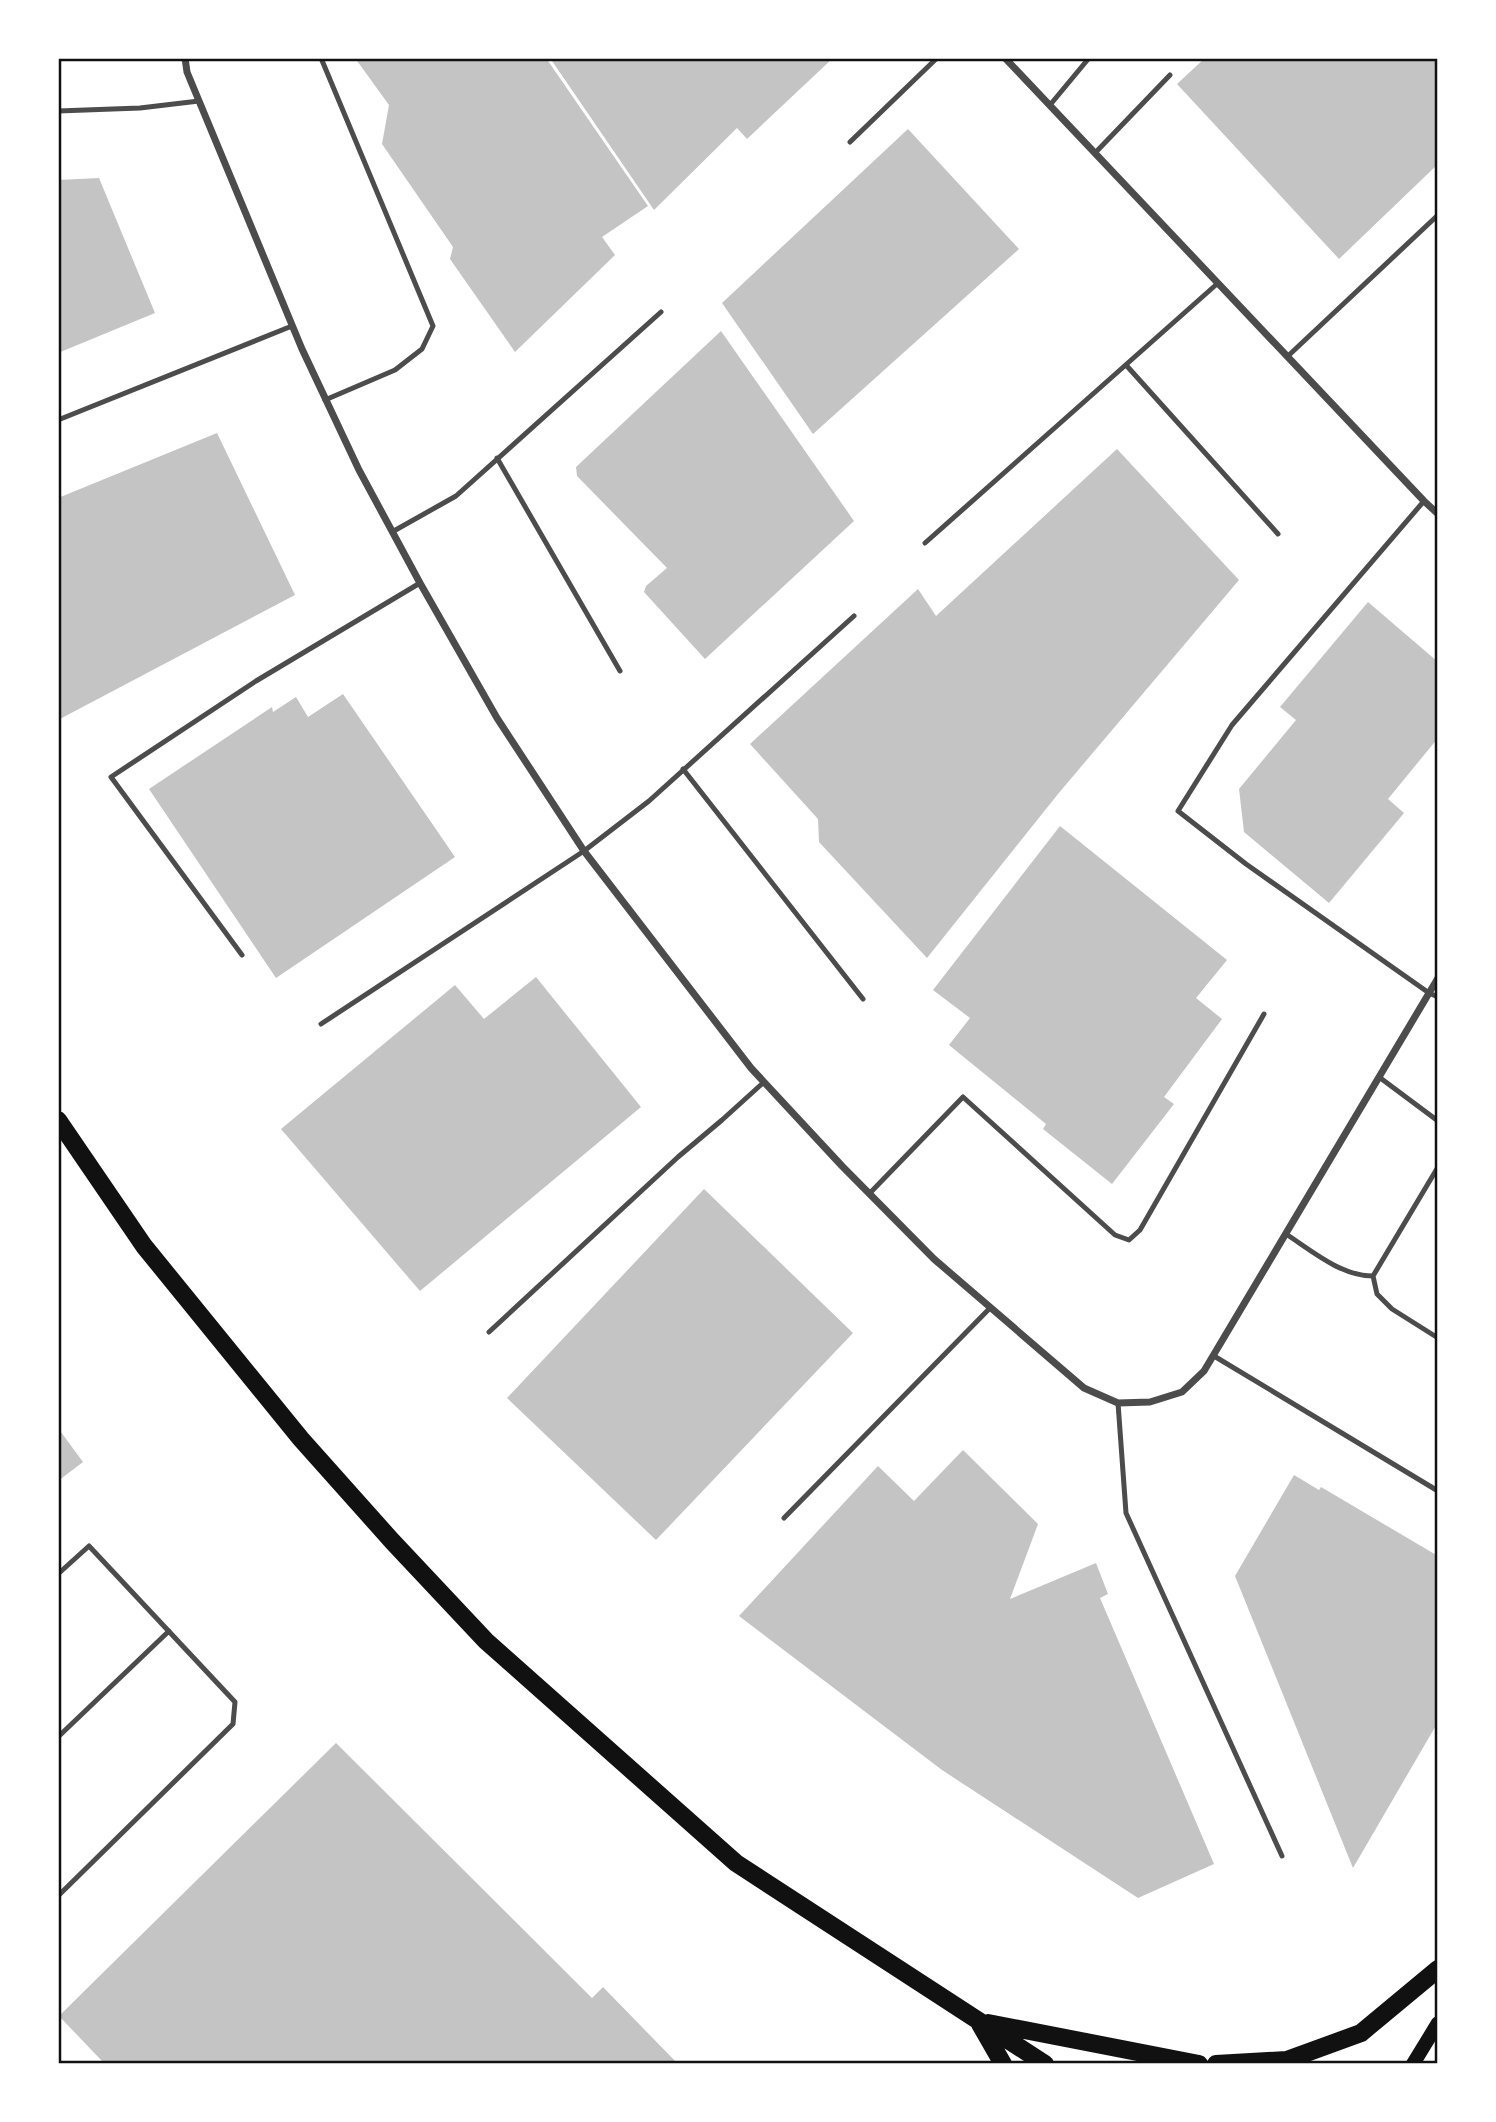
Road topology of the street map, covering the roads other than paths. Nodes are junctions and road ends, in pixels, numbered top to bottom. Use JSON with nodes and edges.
{"nodes":[{"id":1,"x":184,"y":58,"type":"edge"},
{"id":2,"x":321,"y":58,"type":"edge"},
{"id":3,"x":937,"y":58,"type":"edge"},
{"id":4,"x":1005,"y":58,"type":"edge"},
{"id":5,"x":1089,"y":58,"type":"edge"},
{"id":6,"x":1170,"y":75,"type":"dead end"},
{"id":7,"x":199,"y":101,"type":"junction"},
{"id":8,"x":1050,"y":105,"type":"junction"},
{"id":9,"x":58,"y":111,"type":"edge"},
{"id":10,"x":850,"y":142,"type":"dead end"},
{"id":11,"x":1095,"y":153,"type":"junction"},
{"id":12,"x":1438,"y":215,"type":"edge"},
{"id":13,"x":1218,"y":283,"type":"junction"},
{"id":14,"x":661,"y":312,"type":"dead end"},
{"id":15,"x":292,"y":326,"type":"junction"},
{"id":16,"x":1288,"y":356,"type":"junction"},
{"id":17,"x":1126,"y":365,"type":"junction"},
{"id":18,"x":326,"y":400,"type":"junction"},
{"id":19,"x":58,"y":420,"type":"edge"},
{"id":20,"x":497,"y":458,"type":"junction"},
{"id":21,"x":1424,"y":500,"type":"junction"},
{"id":22,"x":1438,"y":514,"type":"edge"},
{"id":23,"x":392,"y":532,"type":"junction"},
{"id":24,"x":1278,"y":534,"type":"dead end"},
{"id":25,"x":925,"y":543,"type":"dead end"},
{"id":26,"x":420,"y":583,"type":"junction"},
{"id":27,"x":854,"y":615,"type":"dead end"},
{"id":28,"x":620,"y":671,"type":"dead end"},
{"id":29,"x":683,"y":769,"type":"junction"},
{"id":30,"x":584,"y":851,"type":"junction"},
{"id":31,"x":242,"y":955,"type":"dead end"},
{"id":32,"x":1438,"y":978,"type":"edge"},
{"id":33,"x":1429,"y":993,"type":"junction"},
{"id":34,"x":1438,"y":997,"type":"edge"},
{"id":35,"x":863,"y":999,"type":"dead end"},
{"id":36,"x":1264,"y":1014,"type":"dead end"},
{"id":37,"x":321,"y":1024,"type":"dead end"},
{"id":38,"x":1379,"y":1077,"type":"junction"},
{"id":39,"x":764,"y":1082,"type":"junction"},
{"id":40,"x":58,"y":1120,"type":"edge"},
{"id":41,"x":1438,"y":1121,"type":"edge"},
{"id":42,"x":1438,"y":1167,"type":"edge"},
{"id":43,"x":869,"y":1194,"type":"junction"},
{"id":44,"x":1286,"y":1234,"type":"junction"},
{"id":45,"x":1373,"y":1276,"type":"junction"},
{"id":46,"x":990,"y":1307,"type":"junction"},
{"id":47,"x":489,"y":1332,"type":"dead end"},
{"id":48,"x":1438,"y":1338,"type":"edge"},
{"id":49,"x":1214,"y":1356,"type":"junction"},
{"id":50,"x":1118,"y":1403,"type":"junction"},
{"id":51,"x":1438,"y":1490,"type":"edge"},
{"id":52,"x":784,"y":1518,"type":"dead end"},
{"id":53,"x":58,"y":1574,"type":"edge"},
{"id":54,"x":169,"y":1631,"type":"junction"},
{"id":55,"x":58,"y":1737,"type":"edge"},
{"id":56,"x":1282,"y":1856,"type":"dead end"},
{"id":57,"x":58,"y":1896,"type":"edge"},
{"id":58,"x":1438,"y":1969,"type":"edge"},
{"id":59,"x":978,"y":2021,"type":"junction"},
{"id":60,"x":1438,"y":2023,"type":"edge"},
{"id":61,"x":1003,"y":2064,"type":"edge"},
{"id":62,"x":1045,"y":2064,"type":"edge"},
{"id":63,"x":1199,"y":2064,"type":"edge"},
{"id":64,"x":1216,"y":2064,"type":"edge"},
{"id":65,"x":1413,"y":2064,"type":"edge"}],
"edges":[{"from":1,"to":7,"type":"street"},
{"from":2,"to":18,"type":"lane"},
{"from":3,"to":10,"type":"lane"},
{"from":4,"to":8,"type":"street"},
{"from":5,"to":8,"type":"lane"},
{"from":6,"to":11,"type":"lane"},
{"from":7,"to":9,"type":"lane"},
{"from":7,"to":15,"type":"street"},
{"from":8,"to":11,"type":"street"},
{"from":11,"to":13,"type":"street"},
{"from":12,"to":16,"type":"lane"},
{"from":13,"to":16,"type":"street"},
{"from":13,"to":17,"type":"lane"},
{"from":14,"to":20,"type":"lane"},
{"from":15,"to":18,"type":"street"},
{"from":15,"to":19,"type":"lane"},
{"from":16,"to":21,"type":"street"},
{"from":17,"to":24,"type":"lane"},
{"from":17,"to":25,"type":"lane"},
{"from":18,"to":23,"type":"street"},
{"from":20,"to":23,"type":"lane"},
{"from":20,"to":28,"type":"lane"},
{"from":21,"to":22,"type":"street"},
{"from":21,"to":33,"type":"lane"},
{"from":23,"to":26,"type":"street"},
{"from":26,"to":30,"type":"street"},
{"from":26,"to":31,"type":"lane"},
{"from":27,"to":29,"type":"lane"},
{"from":29,"to":30,"type":"lane"},
{"from":29,"to":35,"type":"lane"},
{"from":30,"to":37,"type":"lane"},
{"from":30,"to":39,"type":"street"},
{"from":32,"to":33,"type":"street"},
{"from":33,"to":34,"type":"lane"},
{"from":33,"to":38,"type":"street"},
{"from":36,"to":43,"type":"lane"},
{"from":38,"to":41,"type":"lane"},
{"from":38,"to":44,"type":"street"},
{"from":39,"to":43,"type":"street"},
{"from":39,"to":47,"type":"lane"},
{"from":40,"to":59,"type":"main road"},
{"from":42,"to":45,"type":"lane"},
{"from":43,"to":46,"type":"street"},
{"from":44,"to":45,"type":"lane"},
{"from":44,"to":49,"type":"street"},
{"from":45,"to":48,"type":"lane"},
{"from":46,"to":50,"type":"street"},
{"from":46,"to":52,"type":"lane"},
{"from":49,"to":50,"type":"street"},
{"from":49,"to":51,"type":"lane"},
{"from":50,"to":56,"type":"lane"},
{"from":53,"to":54,"type":"lane"},
{"from":54,"to":55,"type":"lane"},
{"from":54,"to":57,"type":"lane"},
{"from":58,"to":64,"type":"main road"},
{"from":59,"to":61,"type":"main road"},
{"from":59,"to":62,"type":"main road"},
{"from":59,"to":63,"type":"main road"},
{"from":60,"to":65,"type":"main road"}]}
